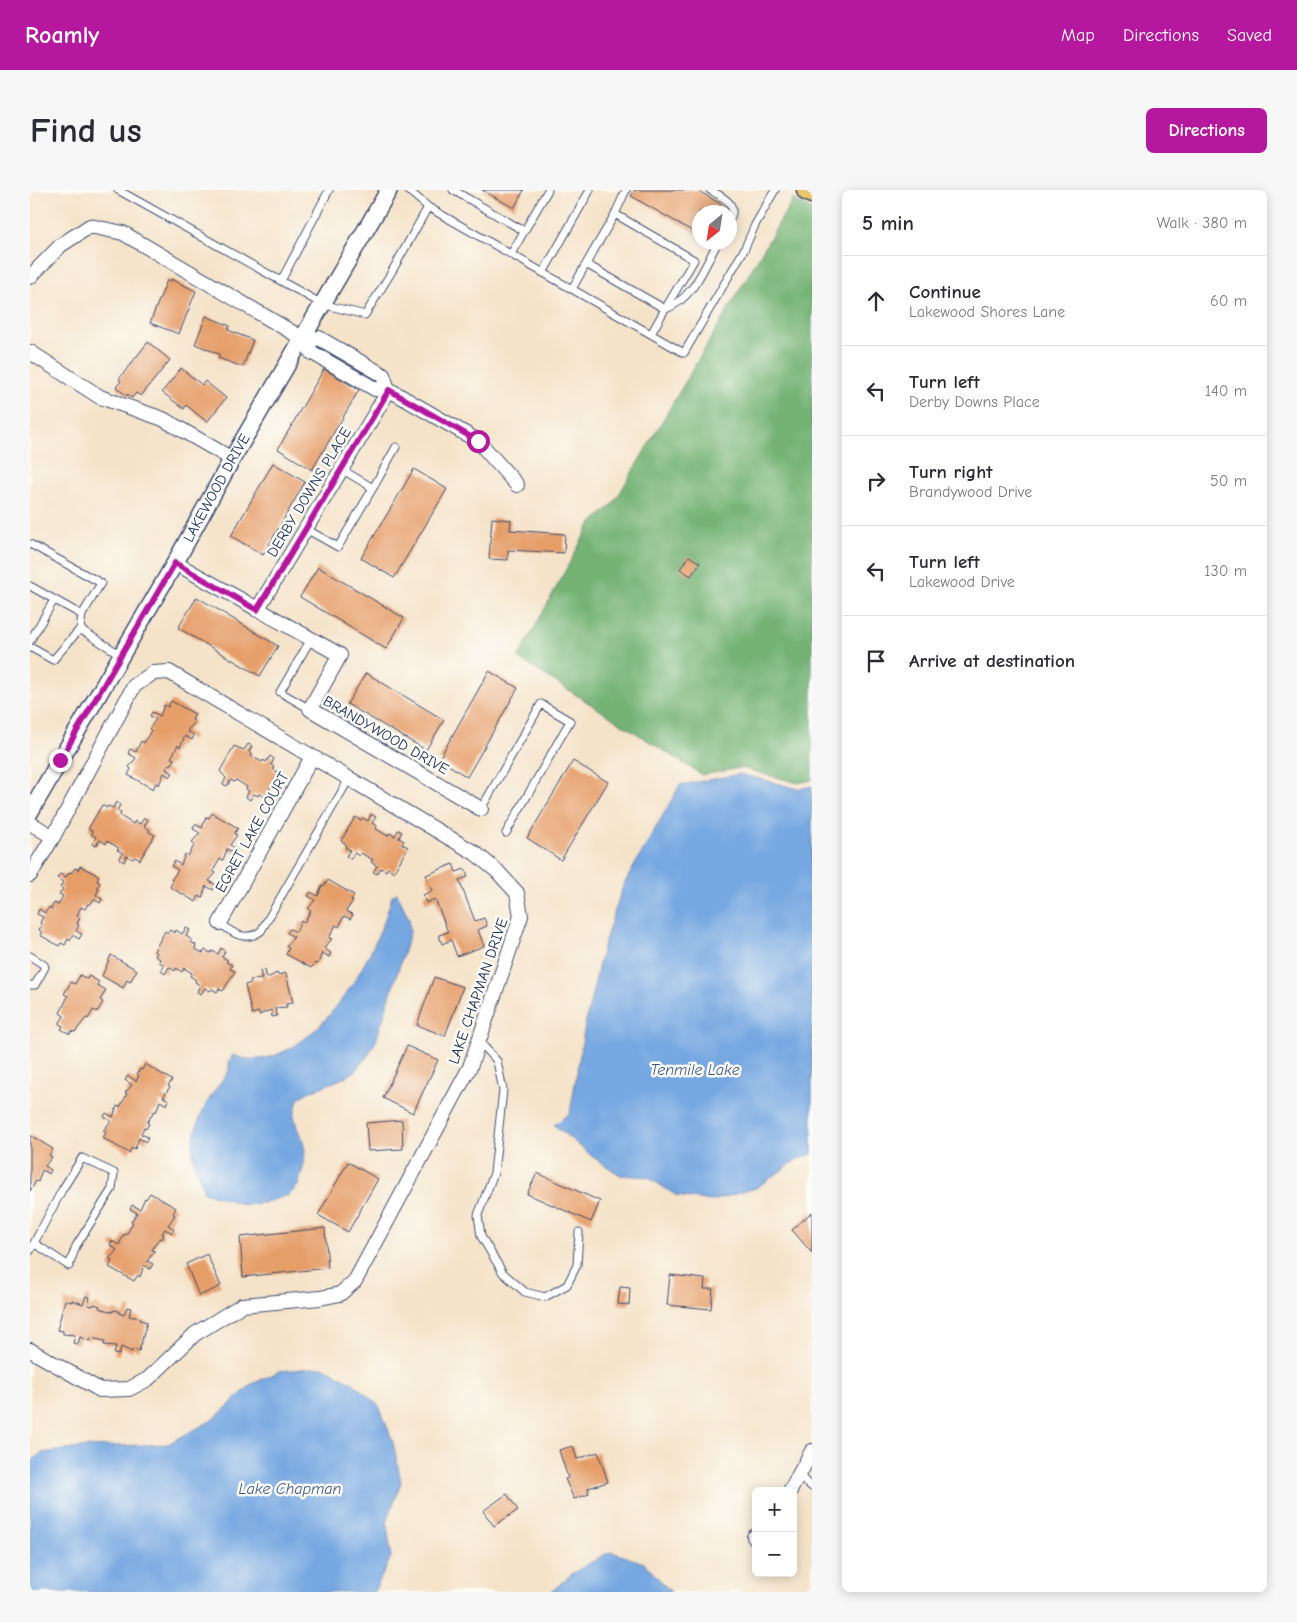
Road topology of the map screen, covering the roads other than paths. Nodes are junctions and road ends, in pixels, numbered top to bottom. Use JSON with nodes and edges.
{"nodes":[{"id":1,"x":118,"y":190,"type":"edge"},
{"id":2,"x":329,"y":190,"type":"edge"},
{"id":3,"x":389,"y":190,"type":"edge"},
{"id":4,"x":408,"y":190,"type":"edge"},
{"id":5,"x":453,"y":190,"type":"edge"},
{"id":6,"x":548,"y":190,"type":"edge"},
{"id":7,"x":590,"y":190,"type":"edge"},
{"id":8,"x":626,"y":190,"type":"edge"},
{"id":9,"x":710,"y":190,"type":"edge"},
{"id":10,"x":775,"y":190,"type":"edge"},
{"id":11,"x":808,"y":190,"type":"edge"},
{"id":12,"x":812,"y":192,"type":"edge"},
{"id":13,"x":730,"y":205,"type":"edge"},
{"id":14,"x":428,"y":207,"type":"junction"},
{"id":15,"x":614,"y":214,"type":"junction"},
{"id":16,"x":524,"y":231,"type":"junction"},
{"id":17,"x":713,"y":250,"type":"edge"},
{"id":18,"x":511,"y":254,"type":"junction"},
{"id":19,"x":586,"y":264,"type":"junction"},
{"id":20,"x":543,"y":273,"type":"junction"},
{"id":21,"x":31,"y":276,"type":"edge"},
{"id":22,"x":281,"y":281,"type":"junction"},
{"id":23,"x":572,"y":289,"type":"junction"},
{"id":24,"x":322,"y":304,"type":"junction"},
{"id":25,"x":665,"y":309,"type":"junction"},
{"id":26,"x":651,"y":334,"type":"junction"},
{"id":27,"x":304,"y":340,"type":"junction"},
{"id":28,"x":30,"y":352,"type":"edge"},
{"id":29,"x":388,"y":389,"type":"junction"},
{"id":30,"x":396,"y":448,"type":"dead end"},
{"id":31,"x":232,"y":460,"type":"junction"},
{"id":32,"x":341,"y":470,"type":"junction"},
{"id":33,"x":517,"y":485,"type":"dead end"},
{"id":34,"x":373,"y":488,"type":"junction"},
{"id":35,"x":306,"y":529,"type":"junction"},
{"id":36,"x":30,"y":544,"type":"edge"},
{"id":37,"x":175,"y":563,"type":"junction"},
{"id":38,"x":30,"y":586,"type":"edge"},
{"id":39,"x":54,"y":600,"type":"junction"},
{"id":40,"x":257,"y":610,"type":"junction"},
{"id":41,"x":82,"y":614,"type":"junction"},
{"id":42,"x":80,"y":629,"type":"junction"},
{"id":43,"x":311,"y":640,"type":"junction"},
{"id":44,"x":30,"y":641,"type":"edge"},
{"id":45,"x":30,"y":647,"type":"edge"},
{"id":46,"x":121,"y":656,"type":"junction"},
{"id":47,"x":310,"y":709,"type":"junction"},
{"id":48,"x":312,"y":757,"type":"junction"},
{"id":49,"x":349,"y":778,"type":"junction"},
{"id":50,"x":481,"y":809,"type":"joint"},
{"id":51,"x":30,"y":812,"type":"edge"},
{"id":52,"x":30,"y":823,"type":"edge"},
{"id":53,"x":506,"y":833,"type":"dead end"},
{"id":54,"x":53,"y":837,"type":"junction"},
{"id":55,"x":30,"y":875,"type":"edge"},
{"id":56,"x":220,"y":923,"type":"joint"},
{"id":57,"x":30,"y":956,"type":"edge"},
{"id":58,"x":30,"y":985,"type":"edge"},
{"id":59,"x":479,"y":1040,"type":"junction"},
{"id":60,"x":579,"y":1232,"type":"dead end"},
{"id":61,"x":34,"y":1243,"type":"junction"},
{"id":62,"x":30,"y":1251,"type":"edge"},
{"id":63,"x":30,"y":1350,"type":"edge"},
{"id":64,"x":812,"y":1452,"type":"edge"},
{"id":65,"x":798,"y":1475,"type":"junction"},
{"id":66,"x":792,"y":1487,"type":"edge"},
{"id":67,"x":812,"y":1487,"type":"edge"}],
"edges":[{"from":1,"to":22,"type":"lane"},
{"from":2,"to":22,"type":"lane"},
{"from":3,"to":24,"type":"street","name":"LAKEWOOD DRIVE"},
{"from":4,"to":14,"type":"lane"},
{"from":5,"to":16,"type":"lane"},
{"from":6,"to":16,"type":"lane"},
{"from":7,"to":20,"type":"lane"},
{"from":8,"to":15,"type":"lane"},
{"from":9,"to":13,"type":"lane"},
{"from":10,"to":26,"type":"lane"},
{"from":11,"to":12,"type":"highway"},
{"from":14,"to":18,"type":"lane"},
{"from":14,"to":24,"type":"lane"},
{"from":15,"to":19,"type":"lane"},
{"from":15,"to":25,"type":"lane"},
{"from":16,"to":18,"type":"lane"},
{"from":17,"to":25,"type":"lane"},
{"from":18,"to":20,"type":"lane"},
{"from":19,"to":23,"type":"lane"},
{"from":19,"to":25,"type":"lane"},
{"from":20,"to":23,"type":"lane"},
{"from":21,"to":27,"type":"street"},
{"from":22,"to":24,"type":"lane"},
{"from":23,"to":26,"type":"lane"},
{"from":24,"to":27,"type":"street","name":"LAKEWOOD DRIVE"},
{"from":25,"to":26,"type":"lane"},
{"from":27,"to":29,"type":"street"},
{"from":27,"to":31,"type":"street","name":"LAKEWOOD DRIVE"},
{"from":28,"to":31,"type":"street"},
{"from":29,"to":32,"type":"street","name":"DERBY DOWNS PLACE"},
{"from":29,"to":33,"type":"street"},
{"from":30,"to":34,"type":"lane"},
{"from":31,"to":37,"type":"street","name":"LAKEWOOD DRIVE"},
{"from":32,"to":34,"type":"lane"},
{"from":32,"to":35,"type":"street","name":"DERBY DOWNS PLACE"},
{"from":34,"to":35,"type":"lane"},
{"from":35,"to":40,"type":"street","name":"DERBY DOWNS PLACE"},
{"from":36,"to":41,"type":"lane"},
{"from":37,"to":40,"type":"street","name":"BRANDYWOOD DRIVE"},
{"from":37,"to":46,"type":"street","name":"LAKEWOOD DRIVE"},
{"from":38,"to":39,"type":"lane"},
{"from":39,"to":41,"type":"lane"},
{"from":39,"to":44,"type":"lane"},
{"from":40,"to":43,"type":"street","name":"BRANDYWOOD DRIVE"},
{"from":41,"to":42,"type":"lane"},
{"from":42,"to":45,"type":"lane"},
{"from":42,"to":46,"type":"lane"},
{"from":43,"to":47,"type":"street","name":"BRANDYWOOD DRIVE"},
{"from":43,"to":47,"type":"lane"},
{"from":46,"to":51,"type":"street","name":"LAKEWOOD DRIVE"},
{"from":47,"to":50,"type":"street","name":"BRANDYWOOD DRIVE"},
{"from":48,"to":49,"type":"street","name":"LAKE CHAPMAN DRIVE"},
{"from":48,"to":54,"type":"street","name":"LAKE CHAPMAN DRIVE"},
{"from":48,"to":56,"type":"street","name":"EGRET LAKE COURT"},
{"from":49,"to":56,"type":"lane"},
{"from":49,"to":59,"type":"street","name":"LAKE CHAPMAN DRIVE"},
{"from":50,"to":53,"type":"lane"},
{"from":52,"to":54,"type":"street"},
{"from":54,"to":55,"type":"street","name":"LAKE CHAPMAN DRIVE"},
{"from":57,"to":58,"type":"lane"},
{"from":59,"to":60,"type":"lane"},
{"from":59,"to":63,"type":"street","name":"LAKE CHAPMAN DRIVE"},
{"from":61,"to":61,"type":"lane"},
{"from":61,"to":62,"type":"lane"},
{"from":64,"to":65,"type":"street"},
{"from":65,"to":66,"type":"street"},
{"from":65,"to":67,"type":"lane"}]}
